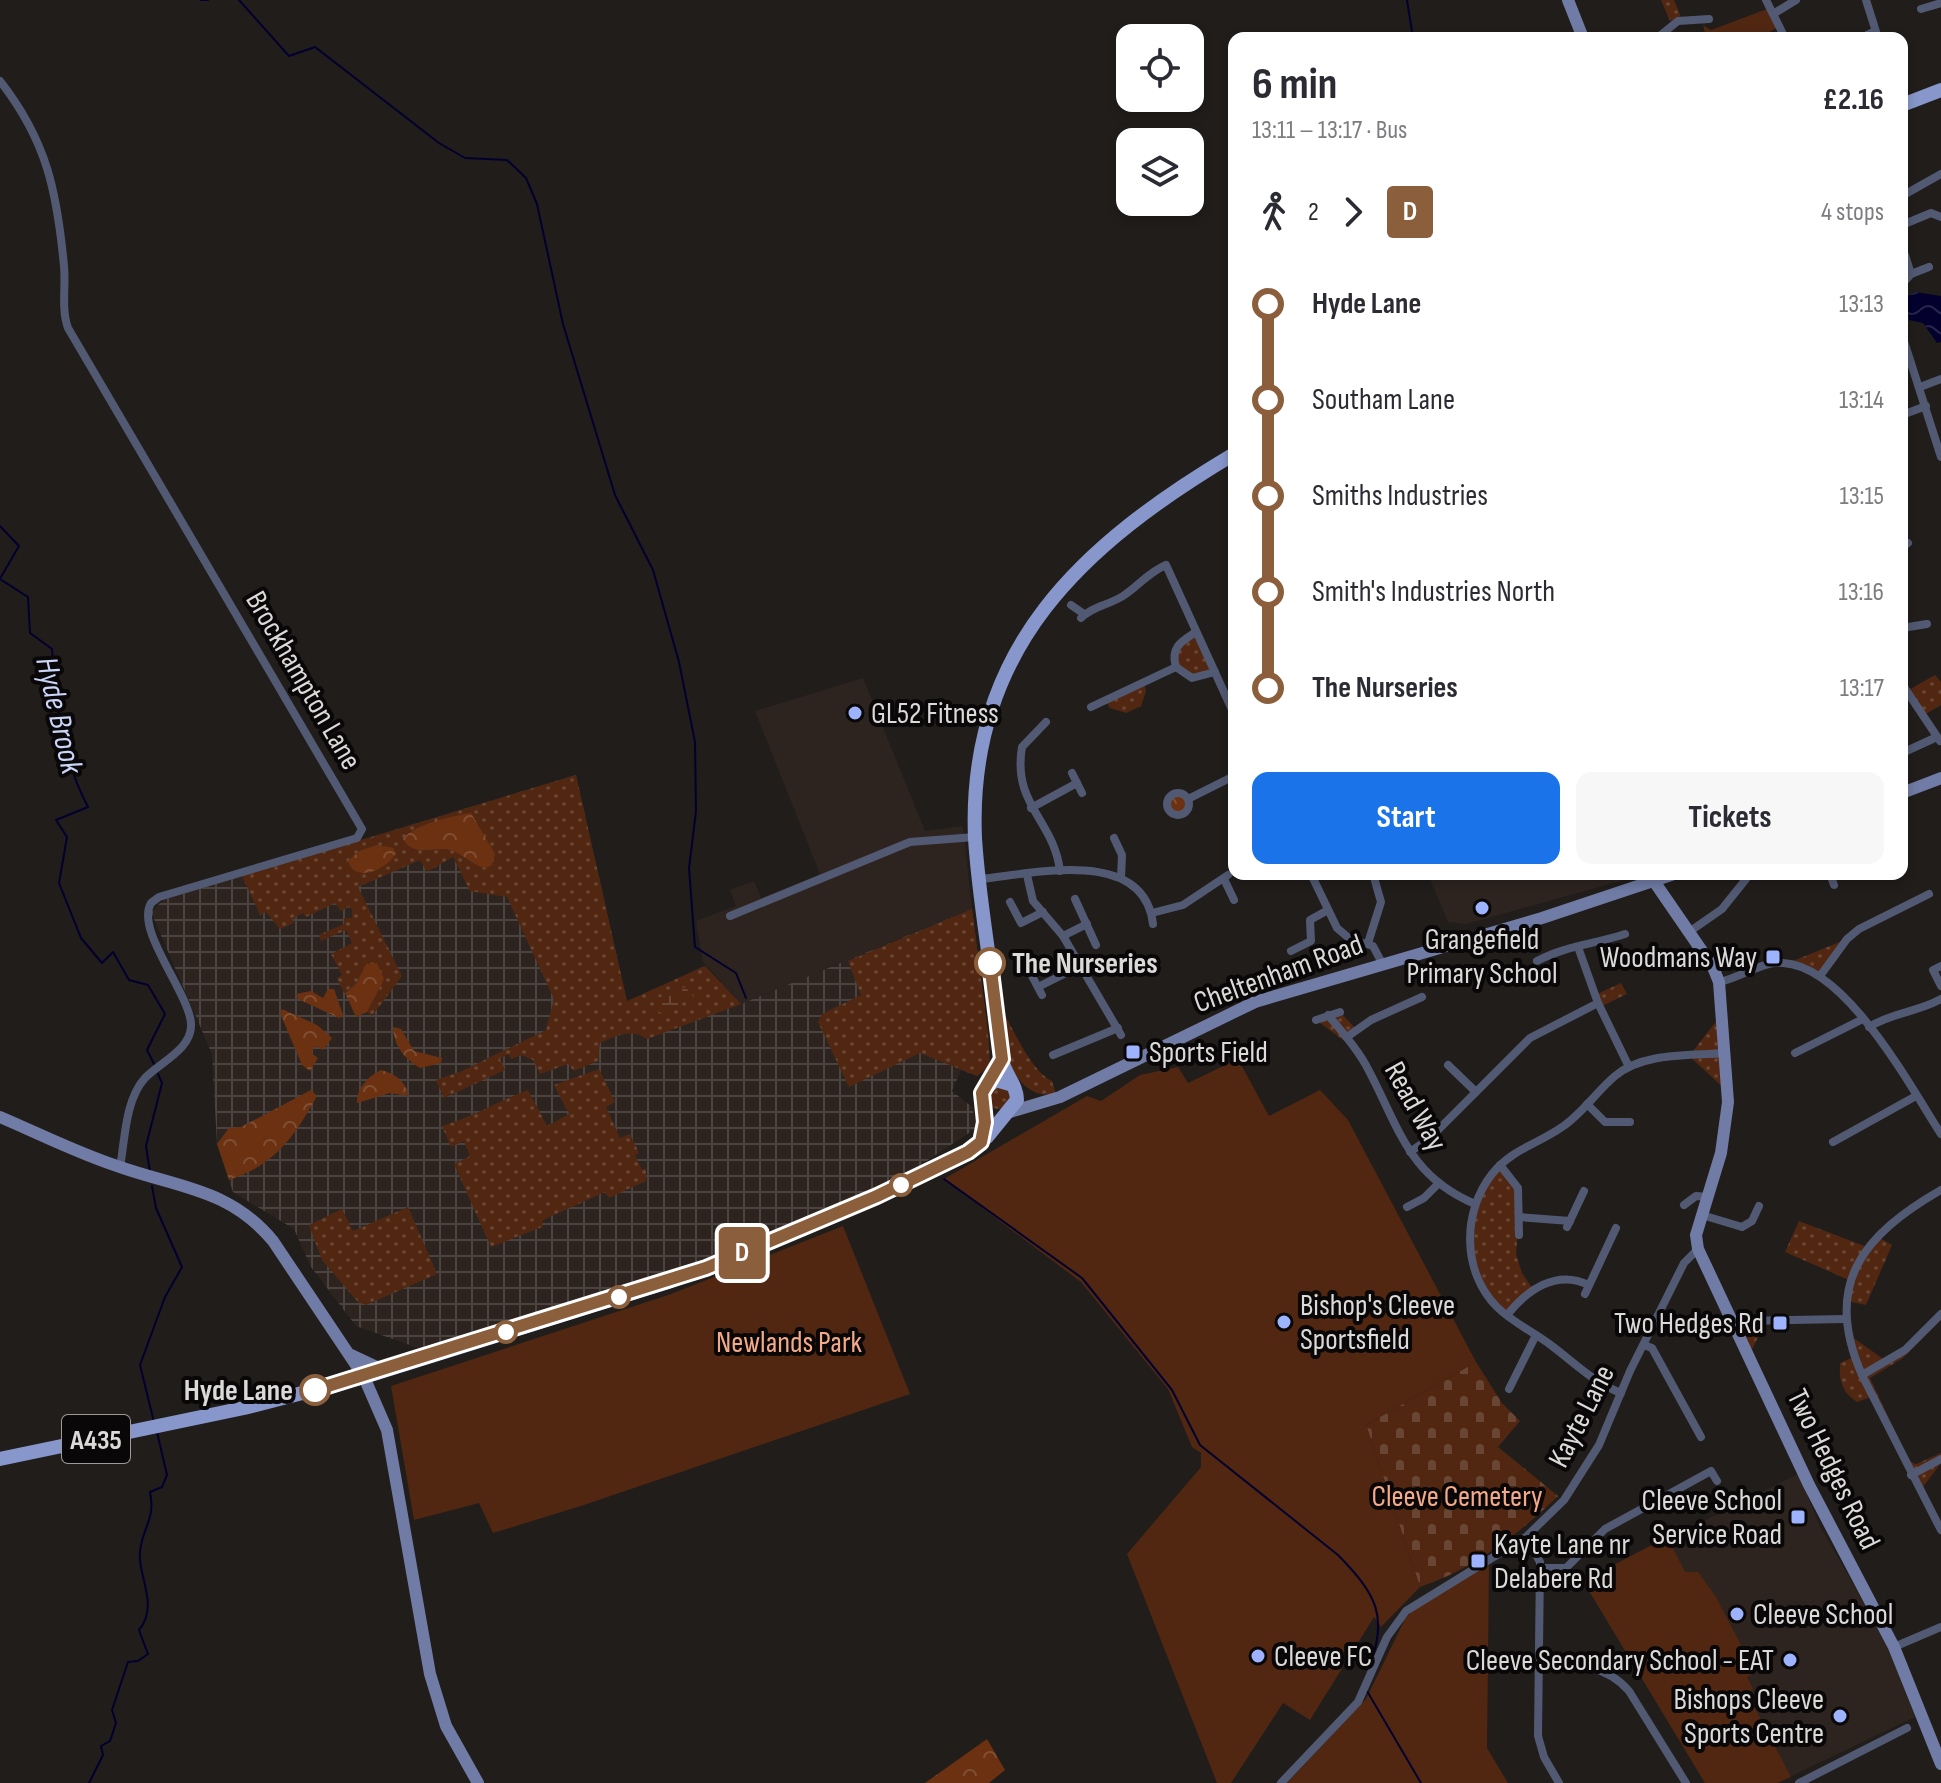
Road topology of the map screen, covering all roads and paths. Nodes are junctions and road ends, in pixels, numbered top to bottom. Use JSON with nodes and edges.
{"nodes":[{"id":1,"x":1568,"y":0,"type":"edge"},
{"id":2,"x":1766,"y":0,"type":"edge"},
{"id":3,"x":1796,"y":0,"type":"edge"},
{"id":4,"x":1866,"y":0,"type":"edge"},
{"id":5,"x":1937,"y":2,"type":"edge"},
{"id":6,"x":1921,"y":9,"type":"dead end"},
{"id":7,"x":1773,"y":14,"type":"junction"},
{"id":8,"x":1709,"y":19,"type":"dead end"},
{"id":9,"x":1581,"y":32,"type":"edge"},
{"id":10,"x":1665,"y":32,"type":"edge"},
{"id":11,"x":1782,"y":32,"type":"edge"},
{"id":12,"x":1876,"y":32,"type":"edge"},
{"id":13,"x":0,"y":81,"type":"edge"},
{"id":14,"x":1941,"y":90,"type":"edge"},
{"id":15,"x":1908,"y":103,"type":"edge"},
{"id":16,"x":1941,"y":174,"type":"edge"},
{"id":17,"x":1908,"y":193,"type":"edge"},
{"id":18,"x":1941,"y":217,"type":"edge"},
{"id":19,"x":1908,"y":223,"type":"edge"},
{"id":20,"x":1908,"y":264,"type":"edge"},
{"id":21,"x":1929,"y":267,"type":"dead end"},
{"id":22,"x":1911,"y":274,"type":"junction"},
{"id":23,"x":1908,"y":277,"type":"edge"},
{"id":24,"x":1908,"y":352,"type":"edge"},
{"id":25,"x":1941,"y":379,"type":"edge"},
{"id":26,"x":1920,"y":387,"type":"junction"},
{"id":27,"x":1926,"y":406,"type":"junction"},
{"id":28,"x":1908,"y":413,"type":"edge"},
{"id":29,"x":1941,"y":457,"type":"edge"},
{"id":30,"x":1228,"y":458,"type":"edge"},
{"id":31,"x":1071,"y":605,"type":"dead end"},
{"id":32,"x":1927,"y":624,"type":"dead end"},
{"id":33,"x":1908,"y":627,"type":"edge"},
{"id":34,"x":1196,"y":632,"type":"junction"},
{"id":35,"x":1176,"y":667,"type":"junction"},
{"id":36,"x":1215,"y":672,"type":"junction"},
{"id":37,"x":1908,"y":693,"type":"edge"},
{"id":38,"x":1228,"y":701,"type":"edge"},
{"id":39,"x":1091,"y":707,"type":"dead end"},
{"id":40,"x":1046,"y":722,"type":"dead end"},
{"id":41,"x":1938,"y":739,"type":"edge"},
{"id":42,"x":1908,"y":751,"type":"edge"},
{"id":43,"x":1072,"y":773,"type":"dead end"},
{"id":44,"x":1941,"y":778,"type":"edge"},
{"id":45,"x":1228,"y":779,"type":"edge"},
{"id":46,"x":1077,"y":783,"type":"junction"},
{"id":47,"x":1908,"y":791,"type":"edge"},
{"id":48,"x":1082,"y":793,"type":"dead end"},
{"id":49,"x":1188,"y":799,"type":"dead end"},
{"id":50,"x":1031,"y":808,"type":"junction"},
{"id":51,"x":975,"y":837,"type":"junction"},
{"id":52,"x":1114,"y":838,"type":"dead end"},
{"id":53,"x":1060,"y":871,"type":"junction"},
{"id":54,"x":1027,"y":875,"type":"junction"},
{"id":55,"x":1121,"y":878,"type":"junction"},
{"id":56,"x":980,"y":879,"type":"junction"},
{"id":57,"x":1314,"y":880,"type":"edge"},
{"id":58,"x":1375,"y":880,"type":"edge"},
{"id":59,"x":1646,"y":880,"type":"edge"},
{"id":60,"x":1652,"y":880,"type":"edge"},
{"id":61,"x":1745,"y":880,"type":"edge"},
{"id":62,"x":1832,"y":880,"type":"edge"},
{"id":63,"x":1834,"y":885,"type":"dead end"},
{"id":64,"x":1929,"y":894,"type":"dead end"},
{"id":65,"x":1075,"y":899,"type":"dead end"},
{"id":66,"x":1234,"y":900,"type":"dead end"},
{"id":67,"x":1010,"y":902,"type":"dead end"},
{"id":68,"x":1328,"y":910,"type":"junction"},
{"id":69,"x":1043,"y":912,"type":"junction"},
{"id":70,"x":1152,"y":913,"type":"junction"},
{"id":71,"x":730,"y":916,"type":"dead end"},
{"id":72,"x":1087,"y":924,"type":"junction"},
{"id":73,"x":1153,"y":924,"type":"dead end"},
{"id":74,"x":1689,"y":932,"type":"junction"},
{"id":75,"x":1625,"y":934,"type":"dead end"},
{"id":76,"x":1063,"y":936,"type":"junction"},
{"id":77,"x":1350,"y":939,"type":"junction"},
{"id":78,"x":1368,"y":943,"type":"junction"},
{"id":79,"x":1096,"y":945,"type":"dead end"},
{"id":80,"x":1578,"y":947,"type":"junction"},
{"id":81,"x":1291,"y":951,"type":"dead end"},
{"id":82,"x":1349,"y":951,"type":"dead end"},
{"id":83,"x":1537,"y":961,"type":"dead end"},
{"id":84,"x":1382,"y":963,"type":"junction"},
{"id":85,"x":1080,"y":966,"type":"junction"},
{"id":86,"x":1941,"y":966,"type":"edge"},
{"id":87,"x":1032,"y":976,"type":"dead end"},
{"id":88,"x":1820,"y":976,"type":"junction"},
{"id":89,"x":1719,"y":982,"type":"junction"},
{"id":90,"x":1941,"y":986,"type":"edge"},
{"id":91,"x":1422,"y":997,"type":"dead end"},
{"id":92,"x":1941,"y":999,"type":"edge"},
{"id":93,"x":1598,"y":1003,"type":"junction"},
{"id":94,"x":1340,"y":1012,"type":"dead end"},
{"id":95,"x":1328,"y":1015,"type":"junction"},
{"id":96,"x":1316,"y":1020,"type":"dead end"},
{"id":97,"x":1866,"y":1023,"type":"junction"},
{"id":98,"x":1347,"y":1037,"type":"junction"},
{"id":99,"x":1725,"y":1053,"type":"junction"},
{"id":100,"x":1795,"y":1053,"type":"dead end"},
{"id":101,"x":1053,"y":1055,"type":"dead end"},
{"id":102,"x":1002,"y":1059,"type":"junction"},
{"id":103,"x":1448,"y":1065,"type":"dead end"},
{"id":104,"x":1629,"y":1067,"type":"junction"},
{"id":105,"x":991,"y":1082,"type":"junction"},
{"id":106,"x":1014,"y":1087,"type":"junction"},
{"id":107,"x":1476,"y":1092,"type":"junction"},
{"id":108,"x":1916,"y":1096,"type":"junction"},
{"id":109,"x":1046,"y":1100,"type":"junction"},
{"id":110,"x":983,"y":1104,"type":"junction"},
{"id":111,"x":1587,"y":1104,"type":"junction"},
{"id":112,"x":1010,"y":1112,"type":"junction"},
{"id":113,"x":0,"y":1117,"type":"edge"},
{"id":114,"x":1630,"y":1122,"type":"dead end"},
{"id":115,"x":1941,"y":1134,"type":"edge"},
{"id":116,"x":981,"y":1142,"type":"junction"},
{"id":117,"x":1833,"y":1142,"type":"dead end"},
{"id":118,"x":1410,"y":1152,"type":"junction"},
{"id":119,"x":1500,"y":1165,"type":"junction"},
{"id":120,"x":120,"y":1167,"type":"junction"},
{"id":121,"x":1437,"y":1185,"type":"junction"},
{"id":122,"x":1941,"y":1190,"type":"edge"},
{"id":123,"x":1584,"y":1191,"type":"dead end"},
{"id":124,"x":1709,"y":1197,"type":"junction"},
{"id":125,"x":1475,"y":1204,"type":"junction"},
{"id":126,"x":1684,"y":1205,"type":"dead end"},
{"id":127,"x":1759,"y":1206,"type":"dead end"},
{"id":128,"x":1407,"y":1207,"type":"dead end"},
{"id":129,"x":1702,"y":1215,"type":"junction"},
{"id":130,"x":1519,"y":1217,"type":"junction"},
{"id":131,"x":1616,"y":1228,"type":"dead end"},
{"id":132,"x":1519,"y":1235,"type":"dead end"},
{"id":133,"x":1698,"y":1249,"type":"junction"},
{"id":134,"x":1941,"y":1314,"type":"edge"},
{"id":135,"x":1507,"y":1315,"type":"junction"},
{"id":136,"x":1846,"y":1319,"type":"junction"},
{"id":137,"x":1734,"y":1325,"type":"junction"},
{"id":138,"x":1536,"y":1335,"type":"junction"},
{"id":139,"x":1644,"y":1345,"type":"junction"},
{"id":140,"x":348,"y":1354,"type":"junction"},
{"id":141,"x":385,"y":1371,"type":"junction"},
{"id":142,"x":1862,"y":1375,"type":"junction"},
{"id":143,"x":364,"y":1377,"type":"junction"},
{"id":144,"x":333,"y":1385,"type":"junction"},
{"id":145,"x":1509,"y":1389,"type":"dead end"},
{"id":146,"x":1621,"y":1393,"type":"junction"},
{"id":147,"x":1701,"y":1437,"type":"dead end"},
{"id":148,"x":0,"y":1459,"type":"edge"},
{"id":149,"x":1941,"y":1459,"type":"edge"},
{"id":150,"x":1911,"y":1475,"type":"junction"},
{"id":151,"x":1717,"y":1481,"type":"dead end"},
{"id":152,"x":1941,"y":1530,"type":"edge"},
{"id":153,"x":1526,"y":1537,"type":"junction"},
{"id":154,"x":1540,"y":1568,"type":"junction"},
{"id":155,"x":1941,"y":1627,"type":"edge"},
{"id":156,"x":1894,"y":1647,"type":"junction"},
{"id":157,"x":1537,"y":1664,"type":"junction"},
{"id":158,"x":1907,"y":1728,"type":"dead end"},
{"id":159,"x":1941,"y":1764,"type":"edge"},
{"id":160,"x":478,"y":1783,"type":"edge"},
{"id":161,"x":1281,"y":1783,"type":"edge"},
{"id":162,"x":1559,"y":1783,"type":"edge"},
{"id":163,"x":1686,"y":1783,"type":"edge"},
{"id":164,"x":1799,"y":1783,"type":"edge"}],
"edges":[{"from":1,"to":9,"type":"street"},
{"from":2,"to":7,"type":"street"},
{"from":3,"to":7,"type":"street"},
{"from":4,"to":12,"type":"street"},
{"from":5,"to":6,"type":"street"},
{"from":7,"to":11,"type":"street"},
{"from":8,"to":10,"type":"street"},
{"from":13,"to":120,"type":"street","name":"Brockhampton Lane"},
{"from":14,"to":15,"type":"main road"},
{"from":16,"to":17,"type":"street"},
{"from":18,"to":19,"type":"street"},
{"from":20,"to":22,"type":"street"},
{"from":21,"to":22,"type":"street"},
{"from":22,"to":23,"type":"street"},
{"from":24,"to":26,"type":"street"},
{"from":25,"to":26,"type":"street"},
{"from":26,"to":27,"type":"street"},
{"from":27,"to":28,"type":"street"},
{"from":27,"to":29,"type":"street"},
{"from":30,"to":51,"type":"main road"},
{"from":31,"to":34,"type":"street"},
{"from":32,"to":33,"type":"street"},
{"from":34,"to":35,"type":"street"},
{"from":34,"to":36,"type":"street"},
{"from":35,"to":36,"type":"street"},
{"from":35,"to":39,"type":"street"},
{"from":36,"to":38,"type":"street"},
{"from":37,"to":41,"type":"street"},
{"from":40,"to":50,"type":"street"},
{"from":41,"to":42,"type":"street"},
{"from":43,"to":46,"type":"street"},
{"from":44,"to":47,"type":"street"},
{"from":45,"to":49,"type":"street"},
{"from":46,"to":48,"type":"street"},
{"from":46,"to":50,"type":"street"},
{"from":50,"to":53,"type":"street"},
{"from":51,"to":56,"type":"main road"},
{"from":51,"to":71,"type":"street"},
{"from":52,"to":55,"type":"street"},
{"from":53,"to":54,"type":"street"},
{"from":53,"to":55,"type":"street"},
{"from":54,"to":56,"type":"street"},
{"from":54,"to":69,"type":"street"},
{"from":55,"to":70,"type":"street"},
{"from":56,"to":102,"type":"main road"},
{"from":57,"to":68,"type":"street"},
{"from":58,"to":78,"type":"street"},
{"from":59,"to":84,"type":"street","name":"Cheltenham Road"},
{"from":60,"to":74,"type":"street"},
{"from":61,"to":74,"type":"street"},
{"from":62,"to":63,"type":"street"},
{"from":64,"to":88,"type":"street"},
{"from":65,"to":72,"type":"street"},
{"from":66,"to":70,"type":"street"},
{"from":67,"to":69,"type":"street"},
{"from":68,"to":77,"type":"street"},
{"from":68,"to":81,"type":"street"},
{"from":69,"to":76,"type":"street"},
{"from":70,"to":73,"type":"street"},
{"from":72,"to":76,"type":"street"},
{"from":72,"to":79,"type":"street"},
{"from":74,"to":89,"type":"street"},
{"from":75,"to":80,"type":"street"},
{"from":76,"to":85,"type":"street"},
{"from":77,"to":78,"type":"street"},
{"from":77,"to":82,"type":"street"},
{"from":78,"to":84,"type":"street"},
{"from":80,"to":83,"type":"street"},
{"from":80,"to":93,"type":"street"},
{"from":84,"to":109,"type":"street","name":"Cheltenham Road"},
{"from":85,"to":87,"type":"street"},
{"from":85,"to":101,"type":"street"},
{"from":86,"to":90,"type":"street"},
{"from":88,"to":89,"type":"street"},
{"from":88,"to":97,"type":"street"},
{"from":89,"to":99,"type":"street"},
{"from":91,"to":98,"type":"street"},
{"from":92,"to":97,"type":"street"},
{"from":93,"to":104,"type":"street"},
{"from":93,"to":107,"type":"street"},
{"from":94,"to":95,"type":"street"},
{"from":95,"to":96,"type":"street"},
{"from":95,"to":98,"type":"street","name":"Read Way"},
{"from":97,"to":100,"type":"street"},
{"from":97,"to":108,"type":"street"},
{"from":98,"to":118,"type":"street","name":"Read Way"},
{"from":99,"to":104,"type":"street"},
{"from":99,"to":124,"type":"street"},
{"from":102,"to":105,"type":"main road"},
{"from":102,"to":106,"type":"main road"},
{"from":103,"to":107,"type":"street"},
{"from":104,"to":111,"type":"street"},
{"from":105,"to":106,"type":"main road"},
{"from":105,"to":110,"type":"main road"},
{"from":106,"to":109,"type":"street"},
{"from":106,"to":112,"type":"main road"},
{"from":107,"to":118,"type":"street"},
{"from":108,"to":115,"type":"street"},
{"from":108,"to":117,"type":"street"},
{"from":109,"to":112,"type":"street","name":"Cheltenham Road"},
{"from":110,"to":112,"type":"main road"},
{"from":110,"to":116,"type":"main road"},
{"from":111,"to":114,"type":"street"},
{"from":111,"to":119,"type":"street"},
{"from":112,"to":116,"type":"main road","number":"A435"},
{"from":113,"to":120,"type":"street"},
{"from":116,"to":141,"type":"main road","number":"A435"},
{"from":118,"to":121,"type":"street","name":"Read Way"},
{"from":119,"to":125,"type":"street"},
{"from":119,"to":130,"type":"street"},
{"from":120,"to":140,"type":"street"},
{"from":121,"to":125,"type":"street","name":"Read Way"},
{"from":121,"to":128,"type":"street"},
{"from":122,"to":136,"type":"street"},
{"from":123,"to":130,"type":"street"},
{"from":124,"to":126,"type":"street"},
{"from":124,"to":129,"type":"street"},
{"from":125,"to":135,"type":"street"},
{"from":127,"to":129,"type":"street"},
{"from":129,"to":133,"type":"street"},
{"from":130,"to":132,"type":"street"},
{"from":131,"to":135,"type":"street"},
{"from":133,"to":137,"type":"street","name":"Two Hedges Road"},
{"from":133,"to":139,"type":"street","name":"Kayte Lane"},
{"from":134,"to":142,"type":"street"},
{"from":135,"to":138,"type":"street"},
{"from":136,"to":137,"type":"street"},
{"from":136,"to":142,"type":"street"},
{"from":137,"to":156,"type":"street","name":"Two Hedges Road"},
{"from":138,"to":145,"type":"street"},
{"from":138,"to":146,"type":"street"},
{"from":139,"to":146,"type":"street","name":"Kayte Lane"},
{"from":139,"to":147,"type":"street"},
{"from":140,"to":141,"type":"street"},
{"from":140,"to":143,"type":"street"},
{"from":140,"to":144,"type":"street"},
{"from":141,"to":143,"type":"main road","number":"A435"},
{"from":142,"to":150,"type":"street"},
{"from":143,"to":144,"type":"main road","number":"A435"},
{"from":143,"to":160,"type":"street"},
{"from":144,"to":148,"type":"main road","number":"A435"},
{"from":146,"to":153,"type":"street","name":"Kayte Lane"},
{"from":149,"to":150,"type":"street"},
{"from":150,"to":152,"type":"street"},
{"from":151,"to":154,"type":"street"},
{"from":153,"to":154,"type":"street"},
{"from":153,"to":161,"type":"street","name":"Kayte Lane"},
{"from":154,"to":157,"type":"street"},
{"from":155,"to":156,"type":"street"},
{"from":156,"to":159,"type":"street","name":"Two Hedges Road"},
{"from":157,"to":162,"type":"street"},
{"from":157,"to":163,"type":"street"},
{"from":158,"to":164,"type":"street"}]}
